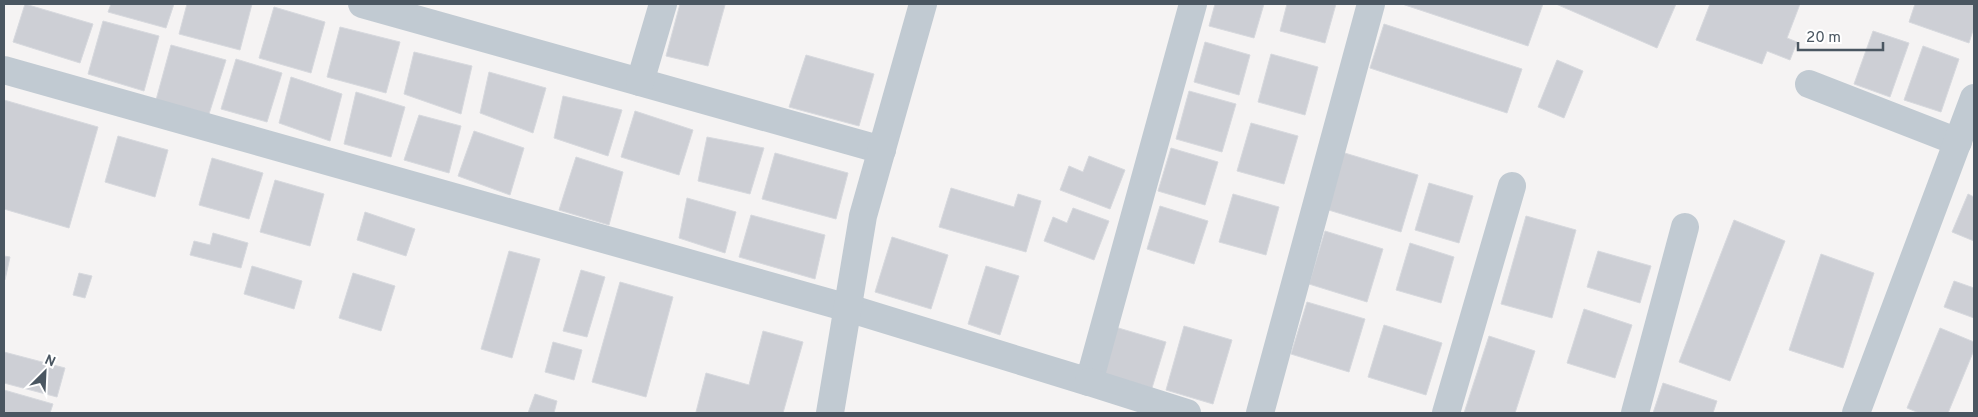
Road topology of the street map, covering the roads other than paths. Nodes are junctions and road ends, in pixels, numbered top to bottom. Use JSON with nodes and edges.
{"nodes":[{"id":1,"x":663,"y":4,"type":"edge"},
{"id":2,"x":922,"y":4,"type":"edge"},
{"id":3,"x":1193,"y":4,"type":"edge"},
{"id":4,"x":1371,"y":4,"type":"edge"},
{"id":5,"x":374,"y":5,"type":"edge"},
{"id":6,"x":4,"y":70,"type":"edge"},
{"id":7,"x":640,"y":82,"type":"junction"},
{"id":8,"x":1809,"y":84,"type":"dead end"},
{"id":9,"x":1974,"y":98,"type":"edge"},
{"id":10,"x":1958,"y":142,"type":"junction"},
{"id":11,"x":882,"y":150,"type":"junction"},
{"id":12,"x":1512,"y":186,"type":"dead end"},
{"id":13,"x":1685,"y":228,"type":"dead end"},
{"id":14,"x":848,"y":308,"type":"junction"},
{"id":15,"x":1089,"y":382,"type":"junction"},
{"id":16,"x":830,"y":413,"type":"edge"},
{"id":17,"x":1187,"y":413,"type":"edge"},
{"id":18,"x":1260,"y":413,"type":"edge"},
{"id":19,"x":1446,"y":413,"type":"edge"},
{"id":20,"x":1635,"y":413,"type":"edge"},
{"id":21,"x":1856,"y":413,"type":"edge"}],
"edges":[{"from":1,"to":7,"type":"street"},
{"from":2,"to":11,"type":"street"},
{"from":3,"to":15,"type":"street"},
{"from":4,"to":18,"type":"street"},
{"from":5,"to":7,"type":"street"},
{"from":6,"to":14,"type":"street"},
{"from":7,"to":11,"type":"street"},
{"from":8,"to":10,"type":"street"},
{"from":9,"to":10,"type":"street"},
{"from":10,"to":21,"type":"street"},
{"from":11,"to":14,"type":"street"},
{"from":12,"to":19,"type":"street"},
{"from":13,"to":20,"type":"street"},
{"from":14,"to":15,"type":"street"},
{"from":14,"to":16,"type":"street"},
{"from":15,"to":17,"type":"street"}]}
